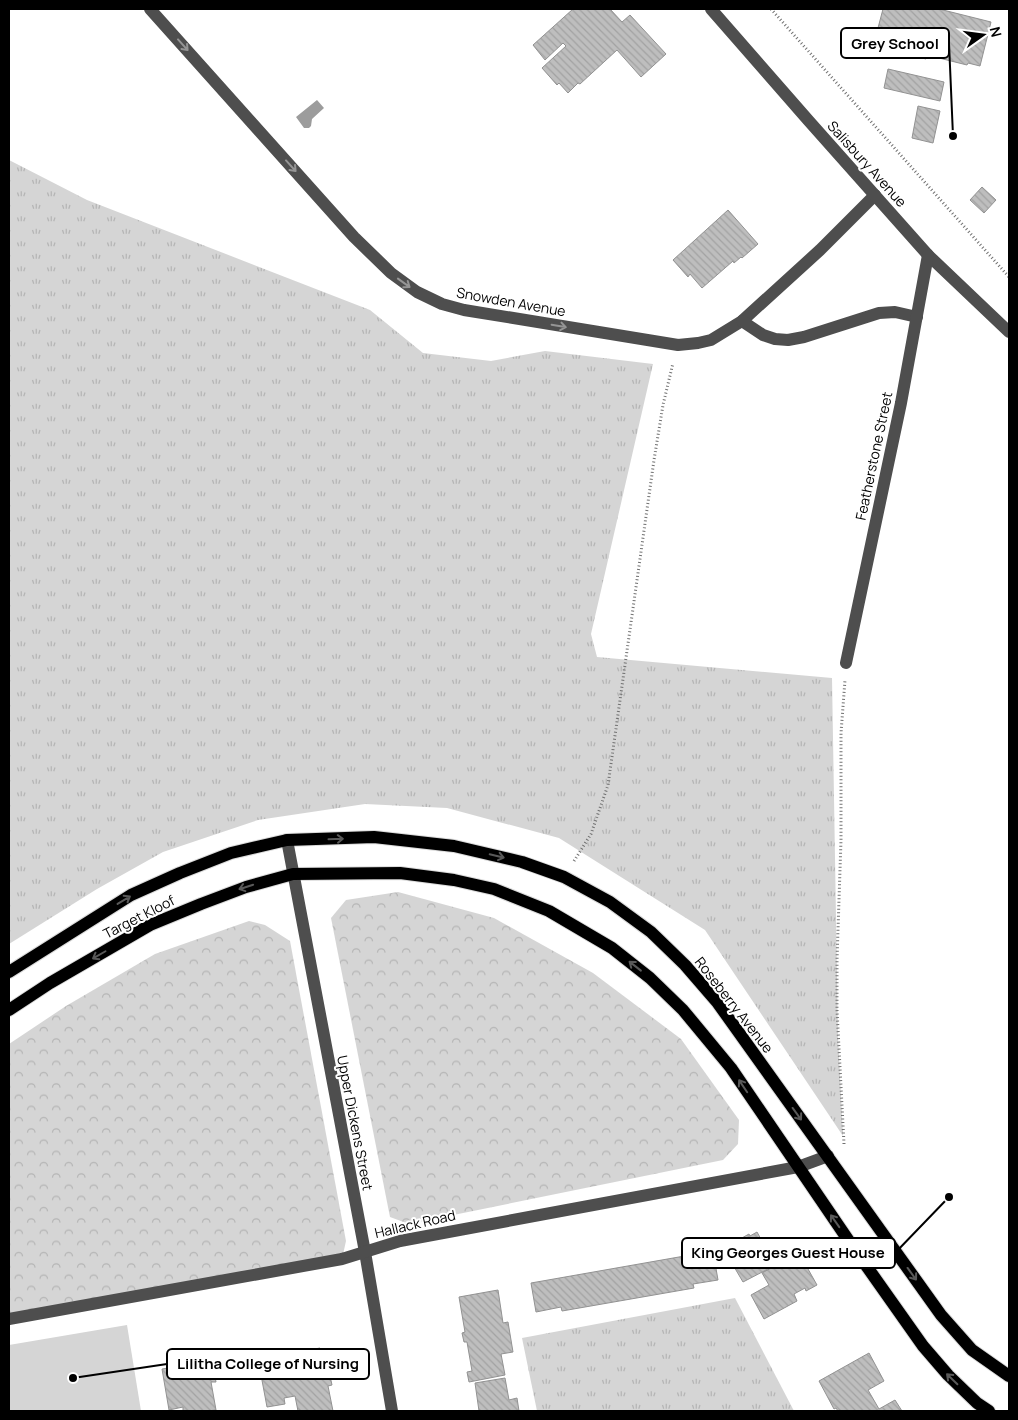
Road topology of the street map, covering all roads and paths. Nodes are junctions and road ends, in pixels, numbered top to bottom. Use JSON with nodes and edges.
{"nodes":[{"id":1,"x":150,"y":9,"type":"edge"},
{"id":2,"x":711,"y":9,"type":"edge"},
{"id":3,"x":771,"y":9,"type":"edge"},
{"id":4,"x":875,"y":195,"type":"junction"},
{"id":5,"x":928,"y":255,"type":"junction"},
{"id":6,"x":1009,"y":277,"type":"edge"},
{"id":7,"x":917,"y":318,"type":"junction"},
{"id":8,"x":742,"y":321,"type":"junction"},
{"id":9,"x":1009,"y":332,"type":"edge"},
{"id":10,"x":678,"y":345,"type":"junction"},
{"id":11,"x":846,"y":662,"type":"joint"},
{"id":12,"x":287,"y":840,"type":"junction"},
{"id":13,"x":293,"y":874,"type":"junction"},
{"id":14,"x":564,"y":877,"type":"junction"},
{"id":15,"x":9,"y":972,"type":"edge"},
{"id":16,"x":9,"y":1010,"type":"edge"},
{"id":17,"x":845,"y":1153,"type":"dead end"},
{"id":18,"x":828,"y":1156,"type":"junction"},
{"id":19,"x":798,"y":1167,"type":"junction"},
{"id":20,"x":365,"y":1252,"type":"junction"},
{"id":21,"x":9,"y":1319,"type":"edge"},
{"id":22,"x":1009,"y":1376,"type":"edge"},
{"id":23,"x":392,"y":1411,"type":"edge"},
{"id":24,"x":989,"y":1411,"type":"edge"}],
"edges":[{"from":1,"to":10,"type":"street","name":"Snowden Avenue","one_way":true},
{"from":2,"to":4,"type":"street","name":"Salisbury Avenue"},
{"from":3,"to":6,"type":"path"},
{"from":4,"to":5,"type":"street","name":"Salisbury Avenue"},
{"from":4,"to":8,"type":"street","name":"Snowden Avenue"},
{"from":5,"to":7,"type":"street","name":"Featherstone Street"},
{"from":5,"to":9,"type":"street","name":"Salisbury Avenue"},
{"from":7,"to":8,"type":"street"},
{"from":7,"to":11,"type":"street","name":"Featherstone Street"},
{"from":8,"to":10,"type":"street","name":"Snowden Avenue"},
{"from":10,"to":14,"type":"path"},
{"from":11,"to":17,"type":"path"},
{"from":12,"to":13,"type":"street","name":"Upper Dickens Street"},
{"from":12,"to":14,"type":"main road","name":"Roseberry Avenue","one_way":true},
{"from":15,"to":12,"type":"main road","name":"Target Kloof","one_way":true},
{"from":13,"to":16,"type":"main road","name":"Target Kloof","one_way":true},
{"from":19,"to":13,"type":"main road","one_way":true},
{"from":13,"to":20,"type":"street","name":"Upper Dickens Street"},
{"from":14,"to":18,"type":"main road","name":"Roseberry Avenue","one_way":true},
{"from":18,"to":19,"type":"street","name":"Hallack Road"},
{"from":18,"to":22,"type":"main road","name":"Roseberry Avenue","one_way":true},
{"from":19,"to":20,"type":"street","name":"Hallack Road"},
{"from":24,"to":19,"type":"main road","one_way":true},
{"from":20,"to":21,"type":"street","name":"Hallack Road"},
{"from":20,"to":23,"type":"street","name":"Upper Dickens Street"}]}
